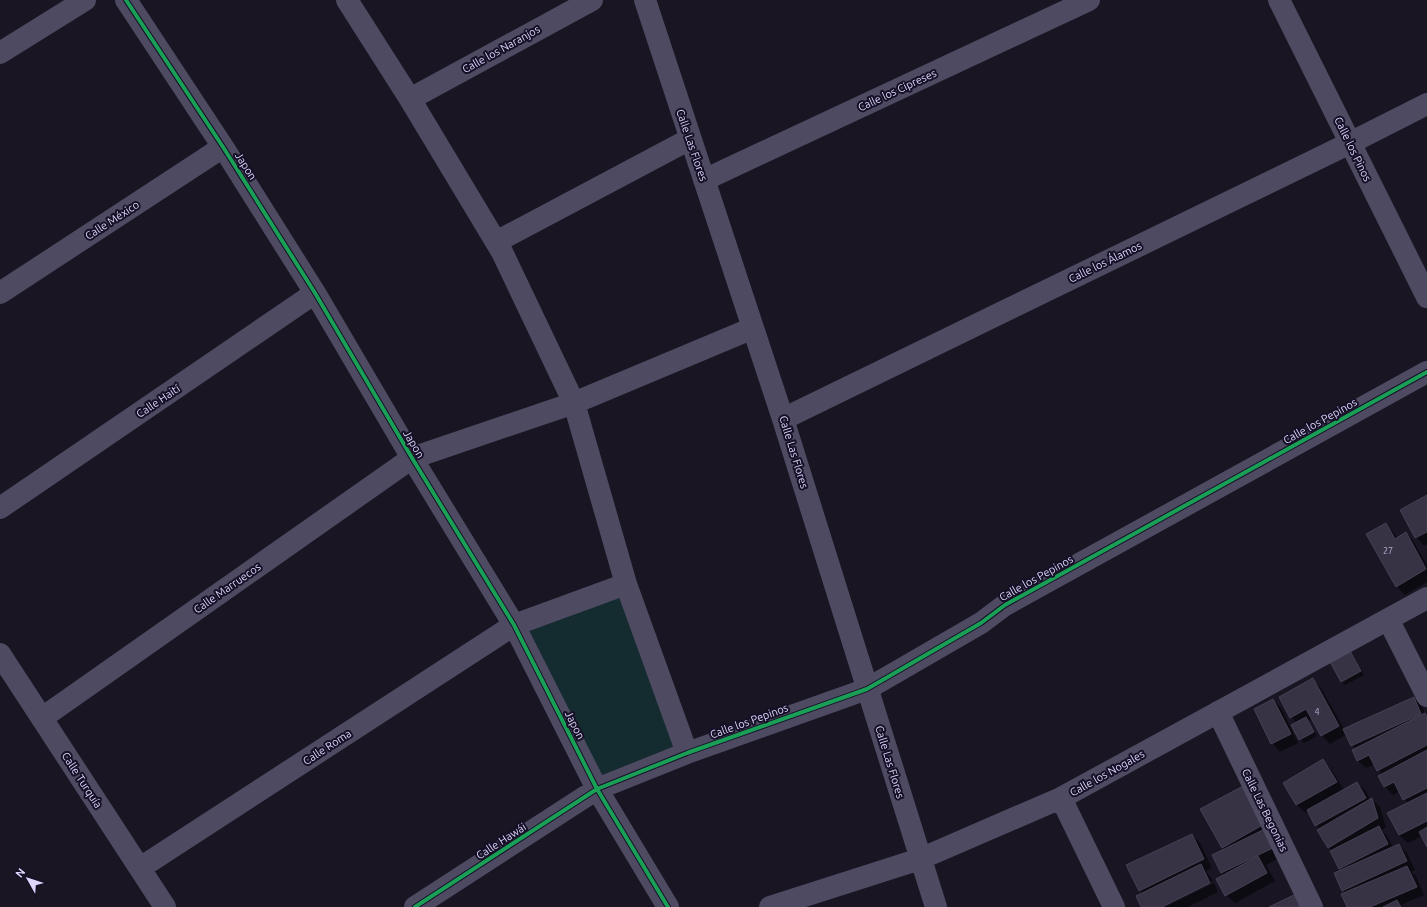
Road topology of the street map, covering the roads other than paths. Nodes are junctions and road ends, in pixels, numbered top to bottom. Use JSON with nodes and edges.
{"nodes":[{"id":1,"x":85,"y":0,"type":"edge"},
{"id":2,"x":126,"y":0,"type":"edge"},
{"id":3,"x":347,"y":0,"type":"edge"},
{"id":4,"x":592,"y":0,"type":"edge"},
{"id":5,"x":645,"y":0,"type":"edge"},
{"id":6,"x":1089,"y":0,"type":"edge"},
{"id":7,"x":1279,"y":0,"type":"edge"},
{"id":8,"x":0,"y":53,"type":"edge"},
{"id":9,"x":410,"y":99,"type":"junction"},
{"id":10,"x":1427,"y":104,"type":"edge"},
{"id":11,"x":690,"y":139,"type":"junction"},
{"id":12,"x":1350,"y":143,"type":"junction"},
{"id":13,"x":223,"y":148,"type":"junction"},
{"id":14,"x":704,"y":180,"type":"junction"},
{"id":15,"x":496,"y":242,"type":"junction"},
{"id":16,"x":0,"y":292,"type":"edge"},
{"id":17,"x":315,"y":293,"type":"junction"},
{"id":18,"x":1427,"y":298,"type":"edge"},
{"id":19,"x":753,"y":328,"type":"junction"},
{"id":20,"x":1427,"y":372,"type":"edge"},
{"id":21,"x":574,"y":403,"type":"junction"},
{"id":22,"x":783,"y":419,"type":"junction"},
{"id":23,"x":412,"y":458,"type":"junction"},
{"id":24,"x":0,"y":508,"type":"edge"},
{"id":25,"x":626,"y":584,"type":"junction"},
{"id":26,"x":1427,"y":598,"type":"edge"},
{"id":27,"x":1388,"y":619,"type":"junction"},
{"id":28,"x":514,"y":625,"type":"junction"},
{"id":29,"x":0,"y":654,"type":"edge"},
{"id":30,"x":867,"y":689,"type":"junction"},
{"id":31,"x":1427,"y":696,"type":"edge"},
{"id":32,"x":1218,"y":712,"type":"junction"},
{"id":33,"x":42,"y":718,"type":"junction"},
{"id":34,"x":687,"y":753,"type":"junction"},
{"id":35,"x":597,"y":789,"type":"junction"},
{"id":36,"x":1061,"y":798,"type":"junction"},
{"id":37,"x":920,"y":859,"type":"junction"},
{"id":38,"x":140,"y":868,"type":"junction"},
{"id":39,"x":165,"y":907,"type":"edge"},
{"id":40,"x":415,"y":907,"type":"edge"},
{"id":41,"x":668,"y":907,"type":"edge"},
{"id":42,"x":770,"y":907,"type":"edge"},
{"id":43,"x":936,"y":907,"type":"edge"},
{"id":44,"x":1114,"y":907,"type":"edge"},
{"id":45,"x":1312,"y":907,"type":"edge"}],
"edges":[{"from":1,"to":8,"type":"street"},
{"from":2,"to":13,"type":"street","name":"Japon"},
{"from":3,"to":9,"type":"street"},
{"from":4,"to":9,"type":"street","name":"Calle los Naranjos"},
{"from":5,"to":11,"type":"street","name":"Calle Las Flores"},
{"from":6,"to":14,"type":"street","name":"Calle los Cipreses"},
{"from":7,"to":12,"type":"street","name":"Calle los Pinos"},
{"from":9,"to":15,"type":"street"},
{"from":10,"to":12,"type":"street","name":"Calle los Álamos"},
{"from":11,"to":14,"type":"street","name":"Calle Las Flores"},
{"from":11,"to":15,"type":"street"},
{"from":12,"to":18,"type":"street","name":"Calle los Pinos"},
{"from":12,"to":22,"type":"street","name":"Calle los Álamos"},
{"from":13,"to":16,"type":"street","name":"Calle México"},
{"from":13,"to":17,"type":"street","name":"Japon"},
{"from":14,"to":19,"type":"street","name":"Calle Las Flores"},
{"from":15,"to":21,"type":"street"},
{"from":17,"to":23,"type":"street","name":"Japon"},
{"from":17,"to":24,"type":"street","name":"Calle Haití"},
{"from":19,"to":21,"type":"street","name":"Calle Marruecos"},
{"from":19,"to":22,"type":"street","name":"Calle Las Flores"},
{"from":20,"to":30,"type":"street","name":"Calle los Pepinos"},
{"from":21,"to":23,"type":"street","name":"Calle Marruecos"},
{"from":21,"to":25,"type":"street"},
{"from":22,"to":30,"type":"street","name":"Calle Las Flores"},
{"from":23,"to":28,"type":"street","name":"Japon"},
{"from":23,"to":33,"type":"street","name":"Calle Marruecos"},
{"from":25,"to":28,"type":"street","name":"Calle Roma"},
{"from":25,"to":34,"type":"street"},
{"from":26,"to":27,"type":"street","name":"Calle los Nogales"},
{"from":27,"to":31,"type":"street"},
{"from":27,"to":32,"type":"street","name":"Calle los Nogales"},
{"from":28,"to":35,"type":"street","name":"Japon"},
{"from":28,"to":38,"type":"street","name":"Calle Roma"},
{"from":29,"to":33,"type":"street","name":"Calle Turquía"},
{"from":30,"to":34,"type":"street","name":"Calle los Pepinos"},
{"from":30,"to":37,"type":"street","name":"Calle Las Flores"},
{"from":32,"to":36,"type":"street","name":"Calle los Nogales"},
{"from":32,"to":45,"type":"street","name":"Calle Las Begonias"},
{"from":33,"to":38,"type":"street","name":"Calle Turquía"},
{"from":34,"to":35,"type":"street","name":"Calle los Pepinos"},
{"from":35,"to":40,"type":"street","name":"Calle Hawái"},
{"from":35,"to":41,"type":"street","name":"Japon"},
{"from":36,"to":37,"type":"street","name":"Calle los Nogales"},
{"from":36,"to":44,"type":"street"},
{"from":37,"to":42,"type":"street","name":"Calle los Nogales"},
{"from":37,"to":43,"type":"street","name":"Calle Las Flores"},
{"from":38,"to":39,"type":"street","name":"Calle Turquía"}]}
